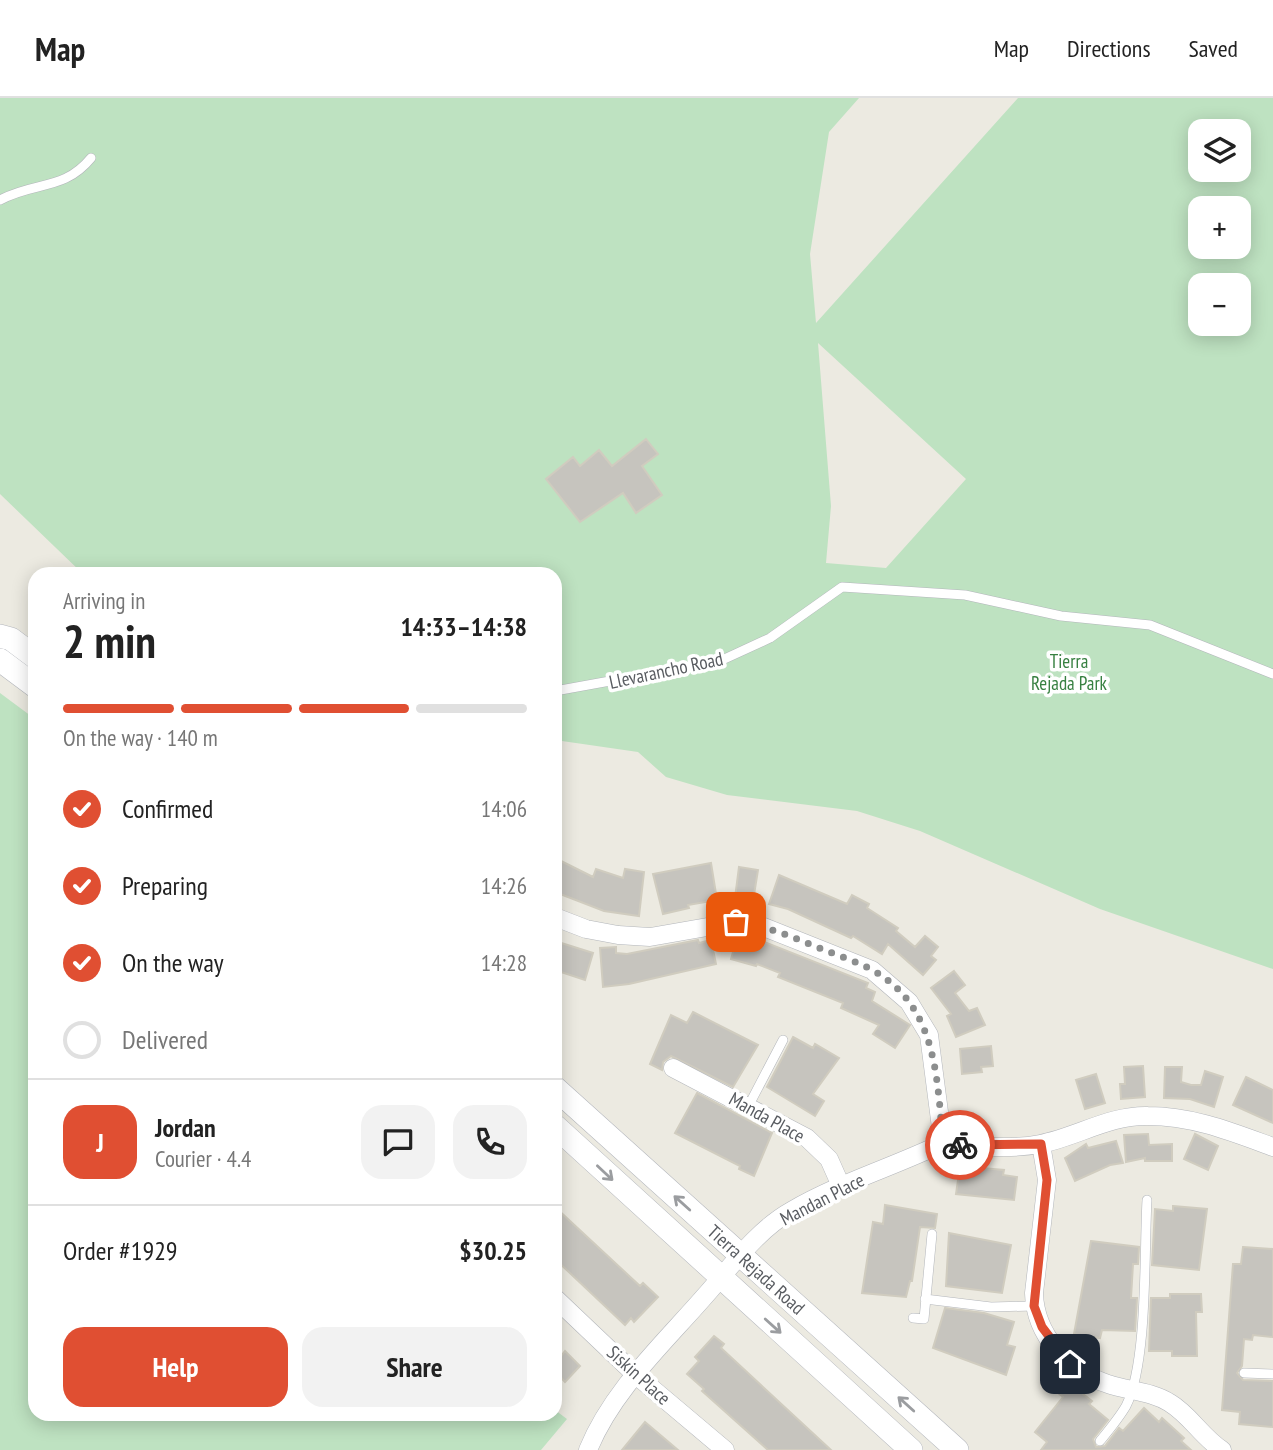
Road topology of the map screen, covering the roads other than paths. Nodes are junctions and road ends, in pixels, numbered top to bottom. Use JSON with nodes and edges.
{"nodes":[{"id":1,"x":91,"y":158,"type":"dead end"},
{"id":2,"x":0,"y":200,"type":"edge"},
{"id":3,"x":0,"y":636,"type":"edge"},
{"id":4,"x":28,"y":652,"type":"edge"},
{"id":5,"x":0,"y":660,"type":"edge"},
{"id":6,"x":1273,"y":674,"type":"edge"},
{"id":7,"x":28,"y":681,"type":"edge"},
{"id":8,"x":562,"y":690,"type":"edge"},
{"id":9,"x":562,"y":920,"type":"edge"},
{"id":10,"x":783,"y":1040,"type":"dead end"},
{"id":11,"x":673,"y":1068,"type":"dead end"},
{"id":12,"x":562,"y":1094,"type":"edge"},
{"id":13,"x":749,"y":1105,"type":"junction"},
{"id":14,"x":562,"y":1132,"type":"edge"},
{"id":15,"x":943,"y":1143,"type":"junction"},
{"id":16,"x":1041,"y":1144,"type":"junction"},
{"id":17,"x":1273,"y":1147,"type":"edge"},
{"id":18,"x":841,"y":1186,"type":"junction"},
{"id":19,"x":1147,"y":1200,"type":"dead end"},
{"id":20,"x":932,"y":1234,"type":"dead end"},
{"id":21,"x":741,"y":1256,"type":"junction"},
{"id":22,"x":720,"y":1279,"type":"junction"},
{"id":23,"x":925,"y":1299,"type":"junction"},
{"id":24,"x":562,"y":1305,"type":"edge"},
{"id":25,"x":1034,"y":1306,"type":"junction"},
{"id":26,"x":913,"y":1318,"type":"dead end"},
{"id":27,"x":1244,"y":1373,"type":"dead end"},
{"id":28,"x":1273,"y":1374,"type":"edge"},
{"id":29,"x":636,"y":1375,"type":"junction"},
{"id":30,"x":1132,"y":1389,"type":"junction"},
{"id":31,"x":1100,"y":1441,"type":"dead end"},
{"id":32,"x":588,"y":1450,"type":"edge"},
{"id":33,"x":725,"y":1450,"type":"edge"},
{"id":34,"x":911,"y":1450,"type":"edge"},
{"id":35,"x":957,"y":1450,"type":"edge"},
{"id":36,"x":1222,"y":1450,"type":"edge"}],
"edges":[{"from":1,"to":2,"type":"lane"},
{"from":3,"to":4,"type":"main road"},
{"from":5,"to":7,"type":"main road"},
{"from":6,"to":8,"type":"lane","name":"Llevarancho Road"},
{"from":9,"to":15,"type":"street"},
{"from":10,"to":13,"type":"lane"},
{"from":11,"to":13,"type":"street","name":"Manda Place"},
{"from":21,"to":12,"type":"main road","name":"Tierra Rejada Road","one_way":true},
{"from":13,"to":18,"type":"street","name":"Manda Place"},
{"from":14,"to":22,"type":"main road","name":"Tierra Rejada Road","one_way":true},
{"from":15,"to":16,"type":"street"},
{"from":15,"to":18,"type":"street","name":"Mandan Place"},
{"from":16,"to":17,"type":"street"},
{"from":16,"to":25,"type":"street"},
{"from":18,"to":21,"type":"street","name":"Mandan Place"},
{"from":19,"to":30,"type":"lane"},
{"from":20,"to":23,"type":"lane"},
{"from":21,"to":22,"type":"street","name":"Mandan Place"},
{"from":35,"to":21,"type":"main road","name":"Tierra Rejada Road","one_way":true},
{"from":22,"to":29,"type":"street","name":"Mandan Place"},
{"from":22,"to":34,"type":"main road","name":"Tierra Rejada Road","one_way":true},
{"from":23,"to":25,"type":"lane"},
{"from":23,"to":26,"type":"lane"},
{"from":24,"to":29,"type":"street","name":"Siskin Place"},
{"from":25,"to":30,"type":"street"},
{"from":27,"to":28,"type":"lane"},
{"from":29,"to":32,"type":"street","name":"Mandan Place"},
{"from":29,"to":33,"type":"street","name":"Siskin Place"},
{"from":30,"to":31,"type":"lane"},
{"from":30,"to":36,"type":"street"}]}
